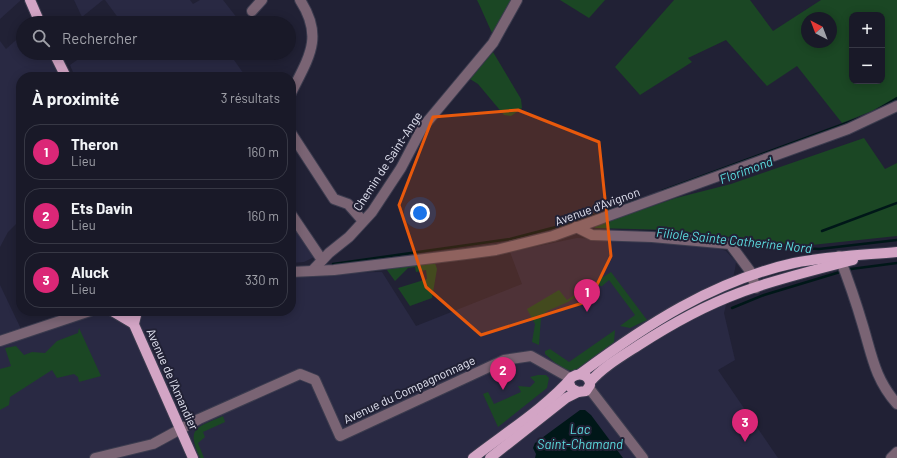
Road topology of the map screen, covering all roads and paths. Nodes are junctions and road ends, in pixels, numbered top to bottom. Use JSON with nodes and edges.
{"nodes":[{"id":1,"x":30,"y":0,"type":"edge"},
{"id":2,"x":262,"y":0,"type":"edge"},
{"id":3,"x":300,"y":0,"type":"edge"},
{"id":4,"x":517,"y":0,"type":"edge"},
{"id":5,"x":252,"y":11,"type":"dead end"},
{"id":6,"x":37,"y":16,"type":"edge"},
{"id":7,"x":58,"y":60,"type":"edge"},
{"id":8,"x":64,"y":72,"type":"edge"},
{"id":9,"x":296,"y":83,"type":"edge"},
{"id":10,"x":897,"y":106,"type":"edge"},
{"id":11,"x":296,"y":141,"type":"edge"},
{"id":12,"x":296,"y":221,"type":"edge"},
{"id":13,"x":363,"y":221,"type":"junction"},
{"id":14,"x":576,"y":228,"type":"junction"},
{"id":15,"x":897,"y":252,"type":"edge"},
{"id":16,"x":322,"y":260,"type":"junction"},
{"id":17,"x":840,"y":260,"type":"junction"},
{"id":18,"x":312,"y":271,"type":"junction"},
{"id":19,"x":296,"y":272,"type":"edge"},
{"id":20,"x":752,"y":275,"type":"junction"},
{"id":21,"x":756,"y":288,"type":"junction"},
{"id":22,"x":75,"y":316,"type":"edge"},
{"id":23,"x":120,"y":316,"type":"edge"},
{"id":24,"x":130,"y":316,"type":"edge"},
{"id":25,"x":136,"y":316,"type":"edge"},
{"id":26,"x":134,"y":324,"type":"junction"},
{"id":27,"x":0,"y":341,"type":"edge"},
{"id":28,"x":580,"y":374,"type":"junction"},
{"id":29,"x":570,"y":380,"type":"junction"},
{"id":30,"x":590,"y":385,"type":"junction"},
{"id":31,"x":578,"y":392,"type":"junction"},
{"id":32,"x":897,"y":404,"type":"edge"},
{"id":33,"x":180,"y":430,"type":"junction"},
{"id":34,"x":897,"y":452,"type":"edge"},
{"id":35,"x":95,"y":458,"type":"edge"},
{"id":36,"x":193,"y":458,"type":"edge"},
{"id":37,"x":473,"y":458,"type":"edge"},
{"id":38,"x":490,"y":458,"type":"edge"},
{"id":39,"x":643,"y":458,"type":"edge"},
{"id":40,"x":891,"y":458,"type":"edge"}],
"edges":[{"from":1,"to":6,"type":"main road"},
{"from":2,"to":5,"type":"street"},
{"from":3,"to":9,"type":"street"},
{"from":4,"to":13,"type":"street","name":"Chemin de Saint-Ange"},
{"from":7,"to":8,"type":"main road"},
{"from":10,"to":14,"type":"street","name":"Avenue d'Avignon"},
{"from":11,"to":13,"type":"street"},
{"from":12,"to":16,"type":"street"},
{"from":13,"to":16,"type":"street","name":"Chemin de Saint-Ange"},
{"from":14,"to":18,"type":"street","name":"Avenue d'Avignon"},
{"from":14,"to":20,"type":"street"},
{"from":15,"to":17,"type":"main road"},
{"from":16,"to":18,"type":"street","name":"Chemin de Saint-Ange"},
{"from":17,"to":20,"type":"main road"},
{"from":17,"to":21,"type":"main road"},
{"from":17,"to":32,"type":"street"},
{"from":18,"to":19,"type":"street","name":"Avenue d'Avignon"},
{"from":20,"to":21,"type":"street"},
{"from":20,"to":28,"type":"main road"},
{"from":21,"to":30,"type":"main road"},
{"from":22,"to":27,"type":"street"},
{"from":23,"to":26,"type":"main road"},
{"from":24,"to":26,"type":"main road","name":"Avenue de l'Amandier"},
{"from":25,"to":26,"type":"main road"},
{"from":26,"to":33,"type":"main road","name":"Avenue de l'Amandier"},
{"from":28,"to":29,"type":"main road"},
{"from":28,"to":30,"type":"main road"},
{"from":29,"to":31,"type":"main road"},
{"from":29,"to":33,"type":"street","name":"Avenue du Compagnonnage"},
{"from":29,"to":37,"type":"main road"},
{"from":30,"to":31,"type":"main road"},
{"from":30,"to":39,"type":"street"},
{"from":31,"to":38,"type":"main road"},
{"from":33,"to":35,"type":"street"},
{"from":33,"to":36,"type":"main road","name":"Avenue de l'Amandier"},
{"from":34,"to":40,"type":"street"}]}
